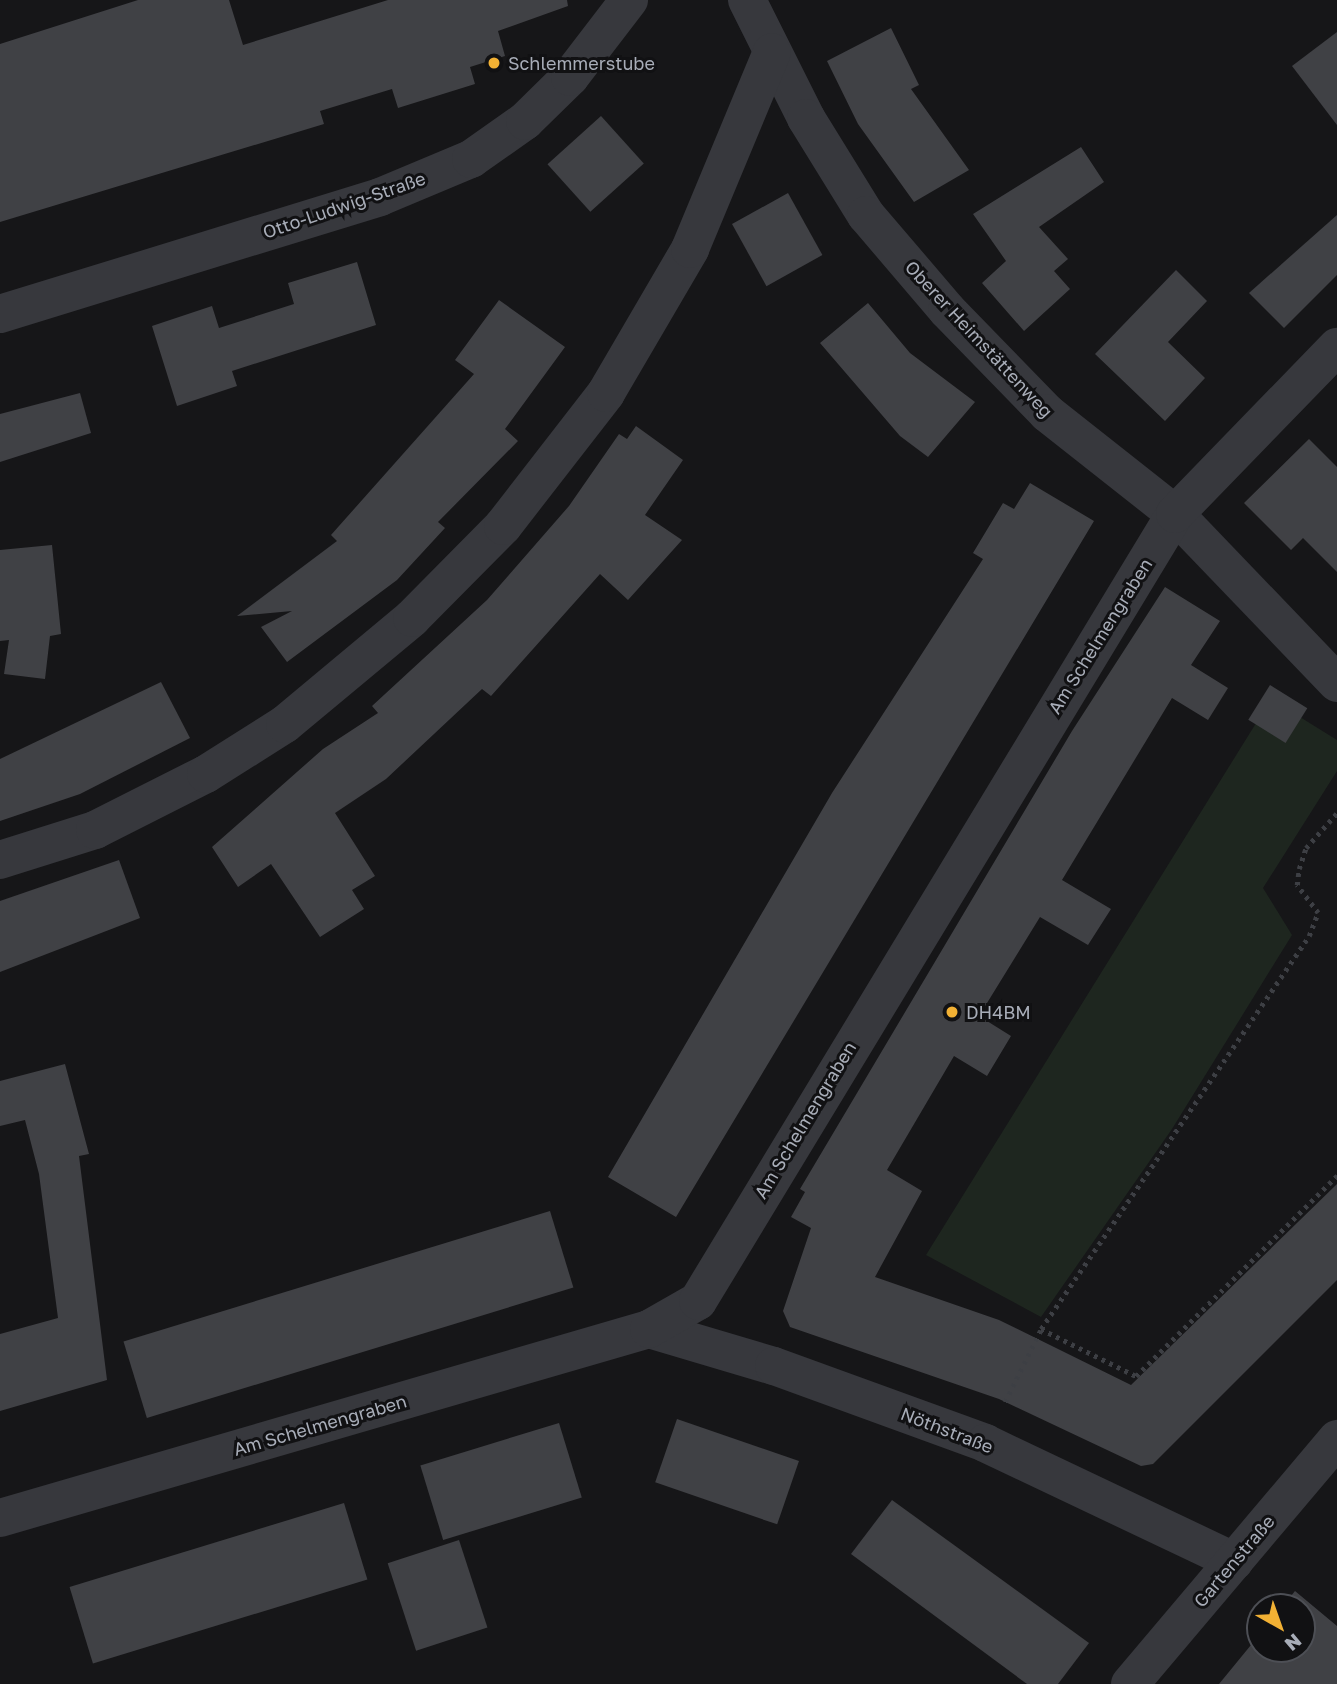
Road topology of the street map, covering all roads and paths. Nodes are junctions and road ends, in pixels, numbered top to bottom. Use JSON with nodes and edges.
{"nodes":[{"id":1,"x":629,"y":0,"type":"edge"},
{"id":2,"x":747,"y":0,"type":"edge"},
{"id":3,"x":772,"y":52,"type":"junction"},
{"id":4,"x":0,"y":314,"type":"edge"},
{"id":5,"x":1337,"y":347,"type":"edge"},
{"id":6,"x":1175,"y":514,"type":"junction"},
{"id":7,"x":1337,"y":683,"type":"edge"},
{"id":8,"x":1337,"y":813,"type":"edge"},
{"id":9,"x":0,"y":859,"type":"edge"},
{"id":10,"x":1337,"y":1177,"type":"edge"},
{"id":11,"x":649,"y":1329,"type":"junction"},
{"id":12,"x":1041,"y":1329,"type":"junction"},
{"id":13,"x":1337,"y":1439,"type":"edge"},
{"id":14,"x":985,"y":1443,"type":"junction"},
{"id":15,"x":0,"y":1518,"type":"edge"},
{"id":16,"x":1234,"y":1561,"type":"junction"},
{"id":17,"x":1130,"y":1684,"type":"edge"}],
"edges":[{"from":1,"to":4,"type":"street","name":"Otto-Ludwig-Straße"},
{"from":2,"to":3,"type":"street","name":"Oberer Heimstättenweg"},
{"from":3,"to":6,"type":"street","name":"Oberer Heimstättenweg"},
{"from":3,"to":9,"type":"street"},
{"from":5,"to":6,"type":"street","name":"Am Schelmengraben"},
{"from":6,"to":7,"type":"street","name":"Oberer Heimstättenweg"},
{"from":6,"to":11,"type":"street","name":"Am Schelmengraben"},
{"from":8,"to":12,"type":"path"},
{"from":10,"to":12,"type":"path"},
{"from":11,"to":14,"type":"street","name":"Nöthstraße"},
{"from":11,"to":15,"type":"street","name":"Am Schelmengraben"},
{"from":12,"to":14,"type":"path"},
{"from":13,"to":16,"type":"street","name":"Gartenstraße"},
{"from":14,"to":16,"type":"street","name":"Nöthstraße"},
{"from":16,"to":17,"type":"street","name":"Gartenstraße"}]}
